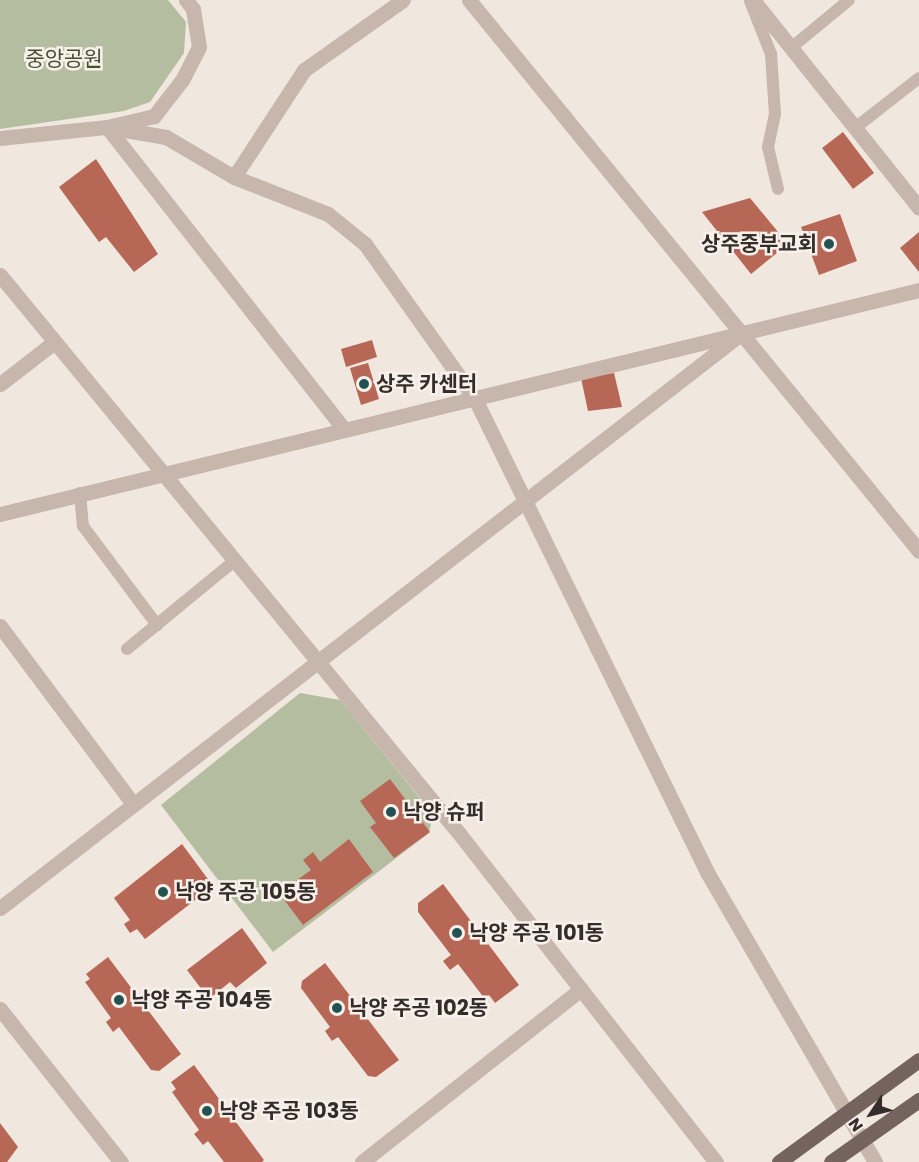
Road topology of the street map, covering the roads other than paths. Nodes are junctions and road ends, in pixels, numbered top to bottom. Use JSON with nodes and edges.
{"nodes":[{"id":1,"x":186,"y":0,"type":"edge"},
{"id":2,"x":404,"y":0,"type":"edge"},
{"id":3,"x":469,"y":0,"type":"edge"},
{"id":4,"x":751,"y":0,"type":"edge"},
{"id":5,"x":849,"y":0,"type":"edge"},
{"id":6,"x":791,"y":48,"type":"junction"},
{"id":7,"x":919,"y":78,"type":"edge"},
{"id":8,"x":106,"y":127,"type":"junction"},
{"id":9,"x":855,"y":128,"type":"junction"},
{"id":10,"x":0,"y":138,"type":"edge"},
{"id":11,"x":234,"y":177,"type":"junction"},
{"id":12,"x":778,"y":189,"type":"dead end"},
{"id":13,"x":918,"y":204,"type":"edge"},
{"id":14,"x":0,"y":275,"type":"edge"},
{"id":15,"x":919,"y":290,"type":"edge"},
{"id":16,"x":742,"y":332,"type":"junction"},
{"id":17,"x":53,"y":343,"type":"junction"},
{"id":18,"x":0,"y":384,"type":"edge"},
{"id":19,"x":475,"y":399,"type":"junction"},
{"id":20,"x":345,"y":430,"type":"junction"},
{"id":21,"x":157,"y":472,"type":"junction"},
{"id":22,"x":80,"y":493,"type":"junction"},
{"id":23,"x":526,"y":497,"type":"junction"},
{"id":24,"x":0,"y":514,"type":"edge"},
{"id":25,"x":919,"y":550,"type":"edge"},
{"id":26,"x":233,"y":562,"type":"junction"},
{"id":27,"x":157,"y":625,"type":"junction"},
{"id":28,"x":0,"y":626,"type":"edge"},
{"id":29,"x":127,"y":649,"type":"dead end"},
{"id":30,"x":317,"y":661,"type":"junction"},
{"id":31,"x":133,"y":804,"type":"junction"},
{"id":32,"x":0,"y":908,"type":"edge"},
{"id":33,"x":582,"y":989,"type":"junction"},
{"id":34,"x":0,"y":1010,"type":"edge"},
{"id":35,"x":919,"y":1060,"type":"edge"},
{"id":36,"x":919,"y":1100,"type":"edge"},
{"id":37,"x":841,"y":1112,"type":"junction"},
{"id":38,"x":860,"y":1140,"type":"junction"},
{"id":39,"x":121,"y":1162,"type":"edge"},
{"id":40,"x":362,"y":1162,"type":"edge"},
{"id":41,"x":716,"y":1162,"type":"edge"},
{"id":42,"x":779,"y":1162,"type":"edge"},
{"id":43,"x":831,"y":1162,"type":"edge"},
{"id":44,"x":875,"y":1162,"type":"edge"}],
"edges":[{"from":1,"to":8,"type":"street"},
{"from":2,"to":11,"type":"street"},
{"from":3,"to":16,"type":"street"},
{"from":4,"to":6,"type":"street"},
{"from":4,"to":12,"type":"lane"},
{"from":5,"to":6,"type":"lane"},
{"from":6,"to":9,"type":"street"},
{"from":7,"to":9,"type":"lane"},
{"from":8,"to":10,"type":"street"},
{"from":8,"to":11,"type":"street"},
{"from":8,"to":20,"type":"street"},
{"from":9,"to":13,"type":"street"},
{"from":11,"to":19,"type":"street"},
{"from":14,"to":17,"type":"street"},
{"from":15,"to":16,"type":"street"},
{"from":16,"to":19,"type":"street"},
{"from":16,"to":23,"type":"street"},
{"from":16,"to":25,"type":"street"},
{"from":17,"to":18,"type":"street"},
{"from":17,"to":21,"type":"street"},
{"from":19,"to":20,"type":"street"},
{"from":19,"to":23,"type":"street"},
{"from":20,"to":21,"type":"street"},
{"from":21,"to":22,"type":"street"},
{"from":21,"to":26,"type":"street"},
{"from":22,"to":24,"type":"street"},
{"from":22,"to":27,"type":"lane"},
{"from":23,"to":30,"type":"street"},
{"from":23,"to":37,"type":"street"},
{"from":26,"to":27,"type":"lane"},
{"from":26,"to":30,"type":"street"},
{"from":27,"to":29,"type":"lane"},
{"from":28,"to":31,"type":"street"},
{"from":30,"to":31,"type":"street"},
{"from":30,"to":33,"type":"street"},
{"from":31,"to":32,"type":"street"},
{"from":33,"to":40,"type":"street"},
{"from":33,"to":41,"type":"street"},
{"from":34,"to":39,"type":"street"},
{"from":35,"to":37,"type":"main road"},
{"from":36,"to":38,"type":"main road"},
{"from":37,"to":38,"type":"street"},
{"from":37,"to":42,"type":"main road"},
{"from":38,"to":43,"type":"main road"},
{"from":38,"to":44,"type":"street"}]}
